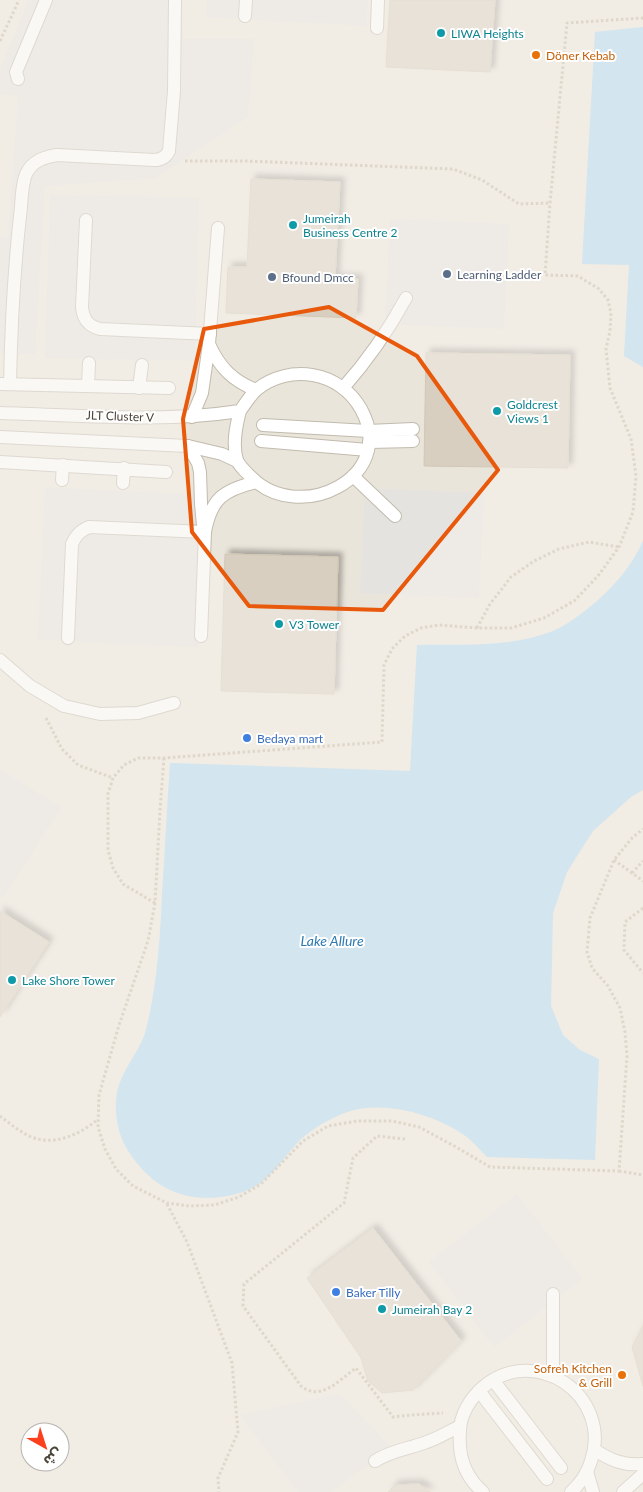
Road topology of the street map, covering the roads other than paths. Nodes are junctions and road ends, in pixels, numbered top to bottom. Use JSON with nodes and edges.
{"nodes":[{"id":1,"x":46,"y":0,"type":"edge"},
{"id":2,"x":175,"y":0,"type":"edge"},
{"id":3,"x":246,"y":0,"type":"edge"},
{"id":4,"x":378,"y":0,"type":"edge"},
{"id":5,"x":245,"y":16,"type":"dead end"},
{"id":6,"x":377,"y":28,"type":"dead end"},
{"id":7,"x":18,"y":79,"type":"dead end"},
{"id":8,"x":86,"y":220,"type":"dead end"},
{"id":9,"x":218,"y":228,"type":"dead end"},
{"id":10,"x":406,"y":298,"type":"dead end"},
{"id":11,"x":209,"y":339,"type":"junction"},
{"id":12,"x":90,"y":363,"type":"dead end"},
{"id":13,"x":142,"y":364,"type":"dead end"},
{"id":14,"x":5,"y":384,"type":"edge"},
{"id":15,"x":88,"y":386,"type":"junction"},
{"id":16,"x":139,"y":388,"type":"junction"},
{"id":17,"x":169,"y":388,"type":"dead end"},
{"id":18,"x":344,"y":388,"type":"junction"},
{"id":19,"x":256,"y":390,"type":"junction"},
{"id":20,"x":240,"y":411,"type":"junction"},
{"id":21,"x":0,"y":412,"type":"edge"},
{"id":22,"x":192,"y":417,"type":"junction"},
{"id":23,"x":263,"y":425,"type":"dead end"},
{"id":24,"x":413,"y":435,"type":"dead end"},
{"id":25,"x":0,"y":437,"type":"edge"},
{"id":26,"x":261,"y":441,"type":"dead end"},
{"id":27,"x":368,"y":441,"type":"junction"},
{"id":28,"x":188,"y":446,"type":"junction"},
{"id":29,"x":237,"y":461,"type":"junction"},
{"id":30,"x":0,"y":462,"type":"edge"},
{"id":31,"x":63,"y":465,"type":"junction"},
{"id":32,"x":124,"y":468,"type":"junction"},
{"id":33,"x":166,"y":472,"type":"dead end"},
{"id":34,"x":354,"y":476,"type":"junction"},
{"id":35,"x":62,"y":480,"type":"dead end"},
{"id":36,"x":256,"y":482,"type":"junction"},
{"id":37,"x":123,"y":483,"type":"dead end"},
{"id":38,"x":395,"y":516,"type":"dead end"},
{"id":39,"x":204,"y":532,"type":"junction"},
{"id":40,"x":202,"y":636,"type":"dead end"},
{"id":41,"x":68,"y":638,"type":"dead end"},
{"id":42,"x":0,"y":660,"type":"edge"},
{"id":43,"x":174,"y":703,"type":"dead end"},
{"id":44,"x":553,"y":1294,"type":"dead end"},
{"id":45,"x":553,"y":1376,"type":"junction"},
{"id":46,"x":493,"y":1380,"type":"junction"},
{"id":47,"x":479,"y":1391,"type":"junction"},
{"id":48,"x":462,"y":1420,"type":"junction"},
{"id":49,"x":595,"y":1450,"type":"junction"},
{"id":50,"x":375,"y":1461,"type":"dead end"},
{"id":51,"x":643,"y":1464,"type":"edge"},
{"id":52,"x":561,"y":1468,"type":"dead end"},
{"id":53,"x":587,"y":1472,"type":"junction"},
{"id":54,"x":643,"y":1474,"type":"edge"},
{"id":55,"x":546,"y":1479,"type":"dead end"},
{"id":56,"x":483,"y":1492,"type":"edge"},
{"id":57,"x":570,"y":1492,"type":"edge"},
{"id":58,"x":593,"y":1492,"type":"edge"},
{"id":59,"x":622,"y":1492,"type":"edge"}],
"edges":[{"from":1,"to":7,"type":"lane"},
{"from":2,"to":14,"type":"lane"},
{"from":3,"to":5,"type":"lane"},
{"from":4,"to":6,"type":"lane"},
{"from":8,"to":11,"type":"lane"},
{"from":9,"to":11,"type":"lane"},
{"from":10,"to":18,"type":"lane"},
{"from":11,"to":19,"type":"lane"},
{"from":11,"to":22,"type":"lane"},
{"from":12,"to":15,"type":"lane"},
{"from":13,"to":16,"type":"lane"},
{"from":14,"to":15,"type":"lane"},
{"from":15,"to":16,"type":"lane"},
{"from":16,"to":17,"type":"lane"},
{"from":18,"to":19,"type":"lane"},
{"from":18,"to":27,"type":"lane"},
{"from":19,"to":20,"type":"lane"},
{"from":20,"to":22,"type":"lane","name":"JLT Cluster V"},
{"from":20,"to":29,"type":"lane"},
{"from":21,"to":22,"type":"lane","name":"JLT Cluster V"},
{"from":23,"to":27,"type":"lane"},
{"from":24,"to":27,"type":"lane"},
{"from":25,"to":28,"type":"lane"},
{"from":26,"to":27,"type":"lane"},
{"from":27,"to":34,"type":"lane"},
{"from":28,"to":29,"type":"lane"},
{"from":28,"to":39,"type":"lane"},
{"from":29,"to":36,"type":"lane"},
{"from":30,"to":31,"type":"lane"},
{"from":31,"to":32,"type":"lane"},
{"from":31,"to":35,"type":"lane"},
{"from":32,"to":33,"type":"lane"},
{"from":32,"to":37,"type":"lane"},
{"from":34,"to":36,"type":"lane"},
{"from":34,"to":38,"type":"lane"},
{"from":36,"to":39,"type":"lane"},
{"from":39,"to":40,"type":"lane"},
{"from":39,"to":41,"type":"lane"},
{"from":42,"to":43,"type":"lane"},
{"from":44,"to":45,"type":"lane"},
{"from":45,"to":46,"type":"lane"},
{"from":45,"to":49,"type":"lane"},
{"from":46,"to":47,"type":"lane"},
{"from":46,"to":52,"type":"lane"},
{"from":47,"to":48,"type":"lane"},
{"from":47,"to":55,"type":"lane"},
{"from":48,"to":50,"type":"lane"},
{"from":48,"to":56,"type":"lane"},
{"from":49,"to":51,"type":"lane"},
{"from":49,"to":53,"type":"lane"},
{"from":53,"to":57,"type":"lane"},
{"from":53,"to":58,"type":"lane"},
{"from":54,"to":59,"type":"lane"}]}
